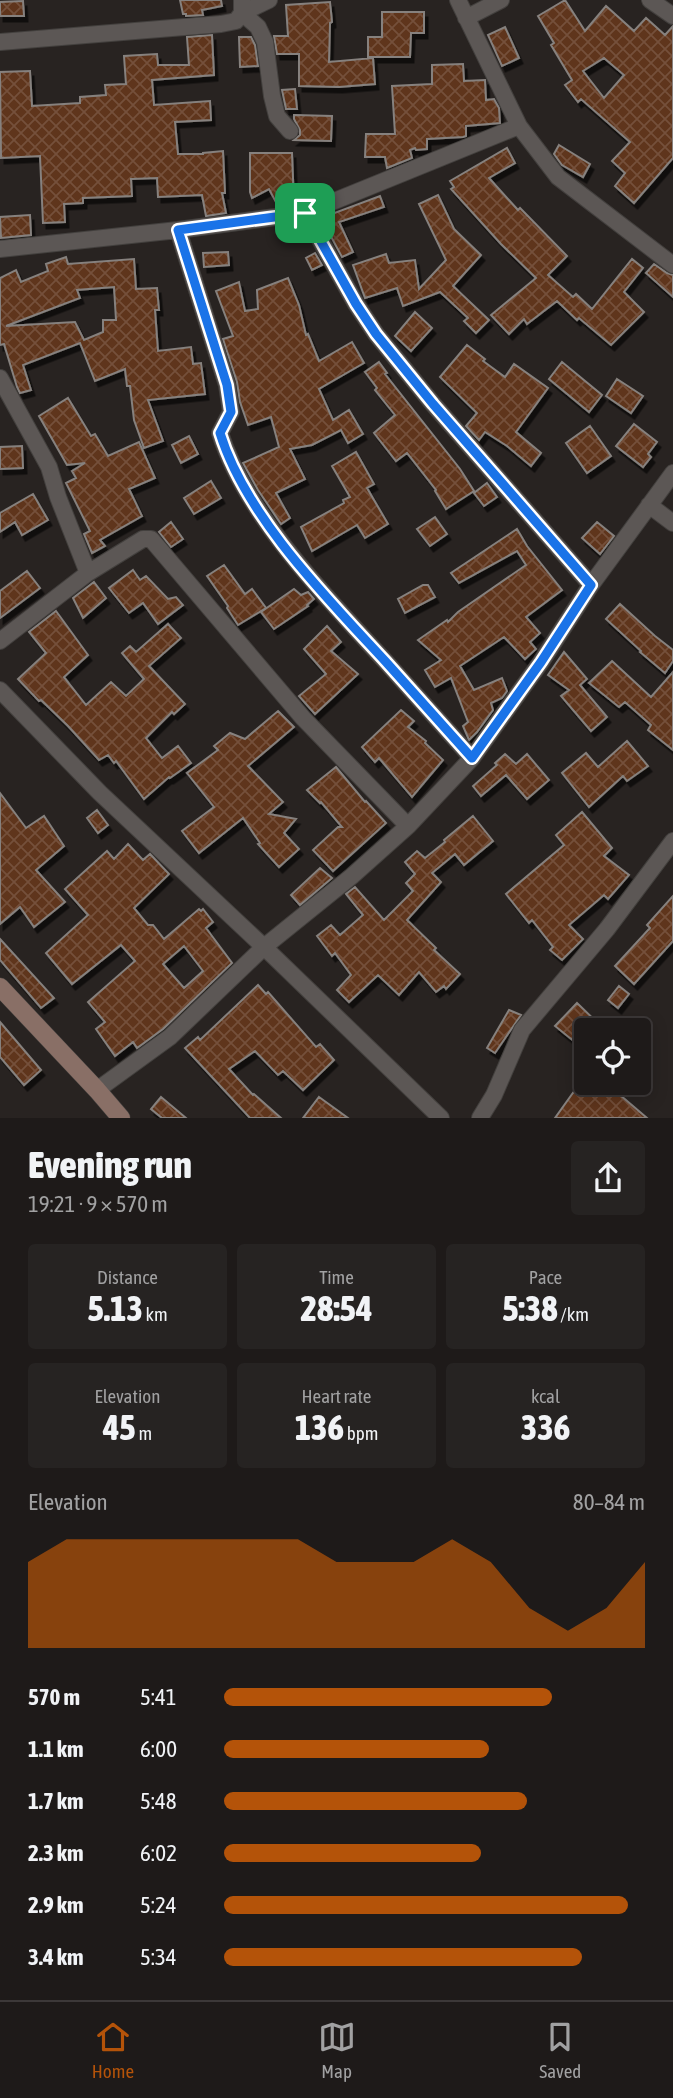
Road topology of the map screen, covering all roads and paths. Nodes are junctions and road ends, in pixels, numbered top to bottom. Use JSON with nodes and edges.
{"nodes":[{"id":1,"x":269,"y":0,"type":"edge"},
{"id":2,"x":458,"y":0,"type":"edge"},
{"id":3,"x":500,"y":0,"type":"edge"},
{"id":4,"x":650,"y":0,"type":"edge"},
{"id":5,"x":242,"y":6,"type":"edge"},
{"id":6,"x":673,"y":16,"type":"edge"},
{"id":7,"x":466,"y":18,"type":"junction"},
{"id":8,"x":0,"y":42,"type":"edge"},
{"id":9,"x":520,"y":125,"type":"junction"},
{"id":10,"x":290,"y":131,"type":"dead end"},
{"id":11,"x":305,"y":213,"type":"junction"},
{"id":12,"x":178,"y":230,"type":"junction"},
{"id":13,"x":0,"y":249,"type":"edge"},
{"id":14,"x":673,"y":265,"type":"edge"},
{"id":15,"x":0,"y":378,"type":"edge"},
{"id":16,"x":673,"y":473,"type":"edge"},
{"id":17,"x":649,"y":505,"type":"junction"},
{"id":18,"x":673,"y":523,"type":"edge"},
{"id":19,"x":88,"y":573,"type":"junction"},
{"id":20,"x":591,"y":585,"type":"junction"},
{"id":21,"x":0,"y":641,"type":"edge"},
{"id":22,"x":0,"y":690,"type":"edge"},
{"id":23,"x":472,"y":758,"type":"junction"},
{"id":24,"x":408,"y":826,"type":"junction"},
{"id":25,"x":673,"y":841,"type":"edge"},
{"id":26,"x":264,"y":947,"type":"junction"},
{"id":27,"x":0,"y":987,"type":"edge"},
{"id":28,"x":97,"y":1090,"type":"junction"},
{"id":29,"x":121,"y":1118,"type":"edge"},
{"id":30,"x":441,"y":1118,"type":"edge"},
{"id":31,"x":480,"y":1118,"type":"edge"}],
"edges":[{"from":1,"to":5,"type":"street"},
{"from":2,"to":7,"type":"street"},
{"from":3,"to":7,"type":"street"},
{"from":4,"to":6,"type":"street"},
{"from":5,"to":8,"type":"street"},
{"from":5,"to":10,"type":"street"},
{"from":7,"to":9,"type":"street"},
{"from":9,"to":11,"type":"street"},
{"from":9,"to":14,"type":"street"},
{"from":11,"to":12,"type":"street"},
{"from":11,"to":20,"type":"street"},
{"from":12,"to":13,"type":"street"},
{"from":12,"to":23,"type":"street"},
{"from":15,"to":19,"type":"street"},
{"from":16,"to":17,"type":"street"},
{"from":17,"to":18,"type":"street"},
{"from":17,"to":20,"type":"street"},
{"from":19,"to":21,"type":"street"},
{"from":19,"to":24,"type":"street"},
{"from":20,"to":23,"type":"street"},
{"from":22,"to":26,"type":"street"},
{"from":23,"to":24,"type":"street"},
{"from":24,"to":26,"type":"street"},
{"from":25,"to":31,"type":"street"},
{"from":26,"to":28,"type":"street"},
{"from":26,"to":30,"type":"street"},
{"from":27,"to":28,"type":"street"},
{"from":28,"to":29,"type":"street"}]}
